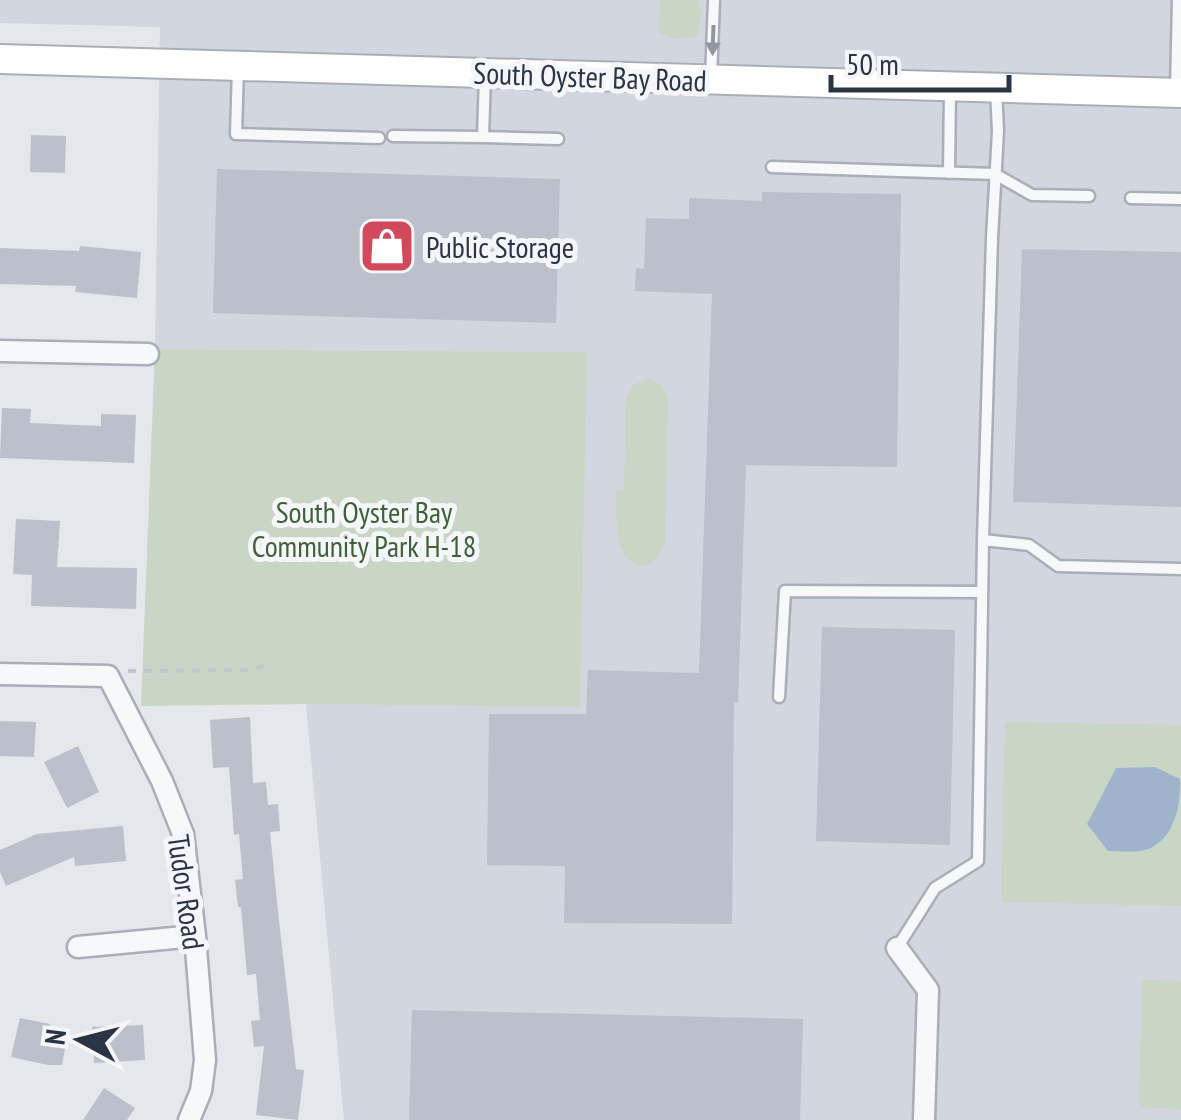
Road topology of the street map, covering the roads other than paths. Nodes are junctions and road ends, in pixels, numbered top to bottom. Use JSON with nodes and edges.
{"nodes":[{"id":1,"x":714,"y":0,"type":"edge"},
{"id":2,"x":1178,"y":0,"type":"edge"},
{"id":3,"x":0,"y":59,"type":"edge"},
{"id":4,"x":238,"y":66,"type":"junction"},
{"id":5,"x":485,"y":74,"type":"junction"},
{"id":6,"x":711,"y":80,"type":"junction"},
{"id":7,"x":950,"y":86,"type":"junction"},
{"id":8,"x":996,"y":88,"type":"junction"},
{"id":9,"x":1178,"y":93,"type":"edge"},
{"id":10,"x":393,"y":136,"type":"dead end"},
{"id":11,"x":483,"y":137,"type":"junction"},
{"id":12,"x":379,"y":138,"type":"dead end"},
{"id":13,"x":558,"y":139,"type":"dead end"},
{"id":14,"x":772,"y":167,"type":"dead end"},
{"id":15,"x":949,"y":174,"type":"junction"},
{"id":16,"x":995,"y":174,"type":"junction"},
{"id":17,"x":1088,"y":196,"type":"dead end"},
{"id":18,"x":1130,"y":198,"type":"dead end"},
{"id":19,"x":1181,"y":199,"type":"edge"},
{"id":20,"x":0,"y":350,"type":"edge"},
{"id":21,"x":148,"y":354,"type":"dead end"},
{"id":22,"x":983,"y":540,"type":"junction"},
{"id":23,"x":1181,"y":569,"type":"edge"},
{"id":24,"x":982,"y":592,"type":"junction"},
{"id":25,"x":0,"y":674,"type":"edge"},
{"id":26,"x":779,"y":698,"type":"dead end"},
{"id":27,"x":195,"y":936,"type":"junction"},
{"id":28,"x":78,"y":946,"type":"dead end"},
{"id":29,"x":898,"y":948,"type":"joint"},
{"id":30,"x":189,"y":1120,"type":"edge"},
{"id":31,"x":924,"y":1120,"type":"edge"}],
"edges":[{"from":1,"to":6,"type":"lane","one_way":true},
{"from":2,"to":9,"type":"lane"},
{"from":3,"to":4,"type":"main road","name":"South Oyster Bay Road"},
{"from":4,"to":5,"type":"main road","name":"South Oyster Bay Road"},
{"from":4,"to":12,"type":"lane"},
{"from":5,"to":6,"type":"main road","name":"South Oyster Bay Road"},
{"from":5,"to":11,"type":"lane"},
{"from":6,"to":7,"type":"main road","name":"South Oyster Bay Road"},
{"from":7,"to":8,"type":"main road","name":"South Oyster Bay Road"},
{"from":7,"to":15,"type":"lane"},
{"from":8,"to":9,"type":"main road","name":"South Oyster Bay Road"},
{"from":8,"to":16,"type":"lane"},
{"from":10,"to":11,"type":"lane"},
{"from":11,"to":13,"type":"lane"},
{"from":14,"to":15,"type":"lane"},
{"from":15,"to":16,"type":"lane"},
{"from":16,"to":17,"type":"lane"},
{"from":16,"to":22,"type":"lane"},
{"from":18,"to":19,"type":"lane"},
{"from":20,"to":21,"type":"street"},
{"from":22,"to":23,"type":"lane"},
{"from":22,"to":24,"type":"lane"},
{"from":24,"to":26,"type":"lane"},
{"from":24,"to":29,"type":"lane"},
{"from":25,"to":27,"type":"street","name":"Tudor Road"},
{"from":27,"to":28,"type":"street"},
{"from":27,"to":30,"type":"street","name":"Tudor Road"},
{"from":29,"to":31,"type":"street"}]}
